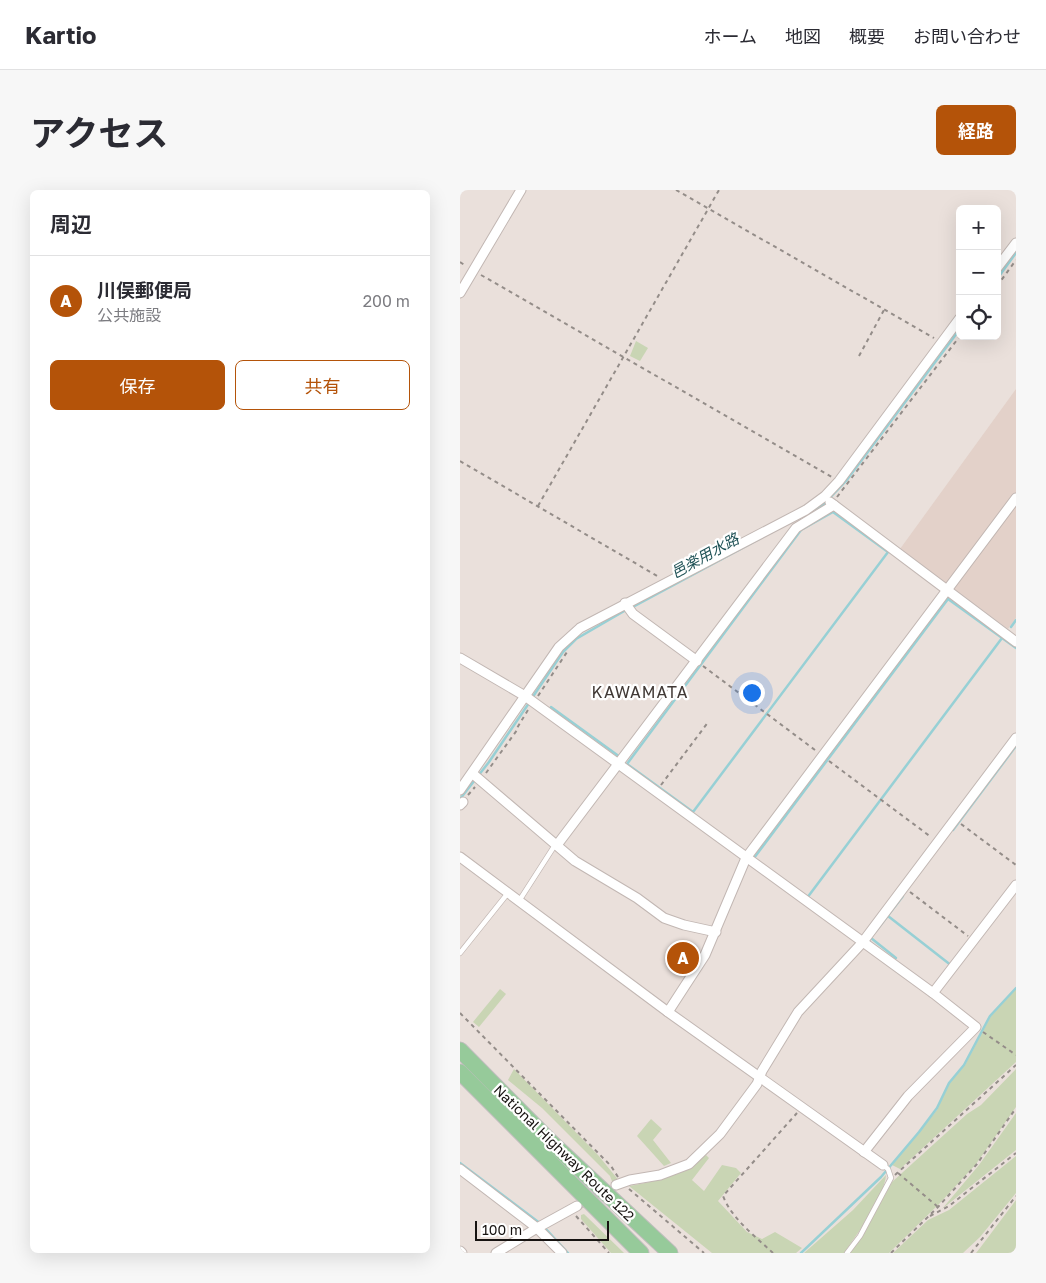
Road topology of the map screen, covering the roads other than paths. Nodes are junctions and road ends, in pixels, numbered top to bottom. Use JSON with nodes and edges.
{"nodes":[{"id":1,"x":521,"y":190,"type":"edge"},
{"id":2,"x":1016,"y":243,"type":"edge"},
{"id":3,"x":1001,"y":263,"type":"edge"},
{"id":4,"x":460,"y":293,"type":"edge"},
{"id":5,"x":956,"y":324,"type":"edge"},
{"id":6,"x":824,"y":496,"type":"junction"},
{"id":7,"x":1016,"y":498,"type":"edge"},
{"id":8,"x":832,"y":504,"type":"junction"},
{"id":9,"x":947,"y":590,"type":"junction"},
{"id":10,"x":625,"y":604,"type":"junction"},
{"id":11,"x":1016,"y":642,"type":"edge"},
{"id":12,"x":460,"y":658,"type":"edge"},
{"id":13,"x":697,"y":661,"type":"junction"},
{"id":14,"x":525,"y":696,"type":"junction"},
{"id":15,"x":1016,"y":738,"type":"edge"},
{"id":16,"x":619,"y":765,"type":"junction"},
{"id":17,"x":473,"y":774,"type":"junction"},
{"id":18,"x":460,"y":790,"type":"edge"},
{"id":19,"x":556,"y":844,"type":"junction"},
{"id":20,"x":460,"y":857,"type":"edge"},
{"id":21,"x":746,"y":858,"type":"junction"},
{"id":22,"x":1016,"y":885,"type":"edge"},
{"id":23,"x":508,"y":893,"type":"junction"},
{"id":24,"x":519,"y":901,"type":"junction"},
{"id":25,"x":716,"y":932,"type":"junction"},
{"id":26,"x":862,"y":943,"type":"junction"},
{"id":27,"x":460,"y":953,"type":"edge"},
{"id":28,"x":933,"y":994,"type":"junction"},
{"id":29,"x":668,"y":1012,"type":"junction"},
{"id":30,"x":460,"y":1050,"type":"edge"},
{"id":31,"x":460,"y":1072,"type":"edge"},
{"id":32,"x":759,"y":1078,"type":"junction"},
{"id":33,"x":864,"y":1152,"type":"junction"},
{"id":34,"x":883,"y":1165,"type":"joint"},
{"id":35,"x":460,"y":1169,"type":"edge"},
{"id":36,"x":619,"y":1184,"type":"tunnel mouth"},
{"id":37,"x":574,"y":1208,"type":"tunnel mouth"},
{"id":38,"x":537,"y":1228,"type":"junction"},
{"id":39,"x":496,"y":1253,"type":"edge"},
{"id":40,"x":562,"y":1253,"type":"edge"},
{"id":41,"x":641,"y":1253,"type":"edge"},
{"id":42,"x":670,"y":1253,"type":"edge"},
{"id":43,"x":847,"y":1253,"type":"edge"}],
"edges":[{"from":1,"to":4,"type":"street"},
{"from":2,"to":3,"type":"street"},
{"from":5,"to":6,"type":"street"},
{"from":6,"to":8,"type":"street"},
{"from":6,"to":10,"type":"street"},
{"from":7,"to":9,"type":"street"},
{"from":8,"to":9,"type":"street"},
{"from":8,"to":13,"type":"street"},
{"from":9,"to":11,"type":"street"},
{"from":9,"to":21,"type":"street"},
{"from":10,"to":13,"type":"street"},
{"from":10,"to":14,"type":"street"},
{"from":12,"to":14,"type":"street"},
{"from":13,"to":16,"type":"street"},
{"from":14,"to":16,"type":"street"},
{"from":14,"to":17,"type":"street"},
{"from":15,"to":26,"type":"street"},
{"from":16,"to":19,"type":"street"},
{"from":16,"to":21,"type":"street"},
{"from":17,"to":18,"type":"street"},
{"from":17,"to":19,"type":"street"},
{"from":19,"to":24,"type":"lane"},
{"from":19,"to":25,"type":"street"},
{"from":20,"to":23,"type":"street"},
{"from":21,"to":25,"type":"street"},
{"from":21,"to":26,"type":"street"},
{"from":22,"to":28,"type":"street"},
{"from":23,"to":24,"type":"street"},
{"from":23,"to":27,"type":"lane"},
{"from":24,"to":29,"type":"street"},
{"from":25,"to":29,"type":"street"},
{"from":26,"to":28,"type":"street"},
{"from":26,"to":32,"type":"street"},
{"from":28,"to":33,"type":"street"},
{"from":29,"to":32,"type":"street"},
{"from":30,"to":42,"type":"highway","name":"National Highway Route 122"},
{"from":31,"to":41,"type":"highway","name":"National Highway Route 122"},
{"from":32,"to":33,"type":"street"},
{"from":32,"to":36,"type":"street"},
{"from":33,"to":34,"type":"street"},
{"from":34,"to":43,"type":"lane"},
{"from":35,"to":38,"type":"street"},
{"from":37,"to":38,"type":"street"},
{"from":38,"to":39,"type":"street"},
{"from":38,"to":40,"type":"street"}]}
